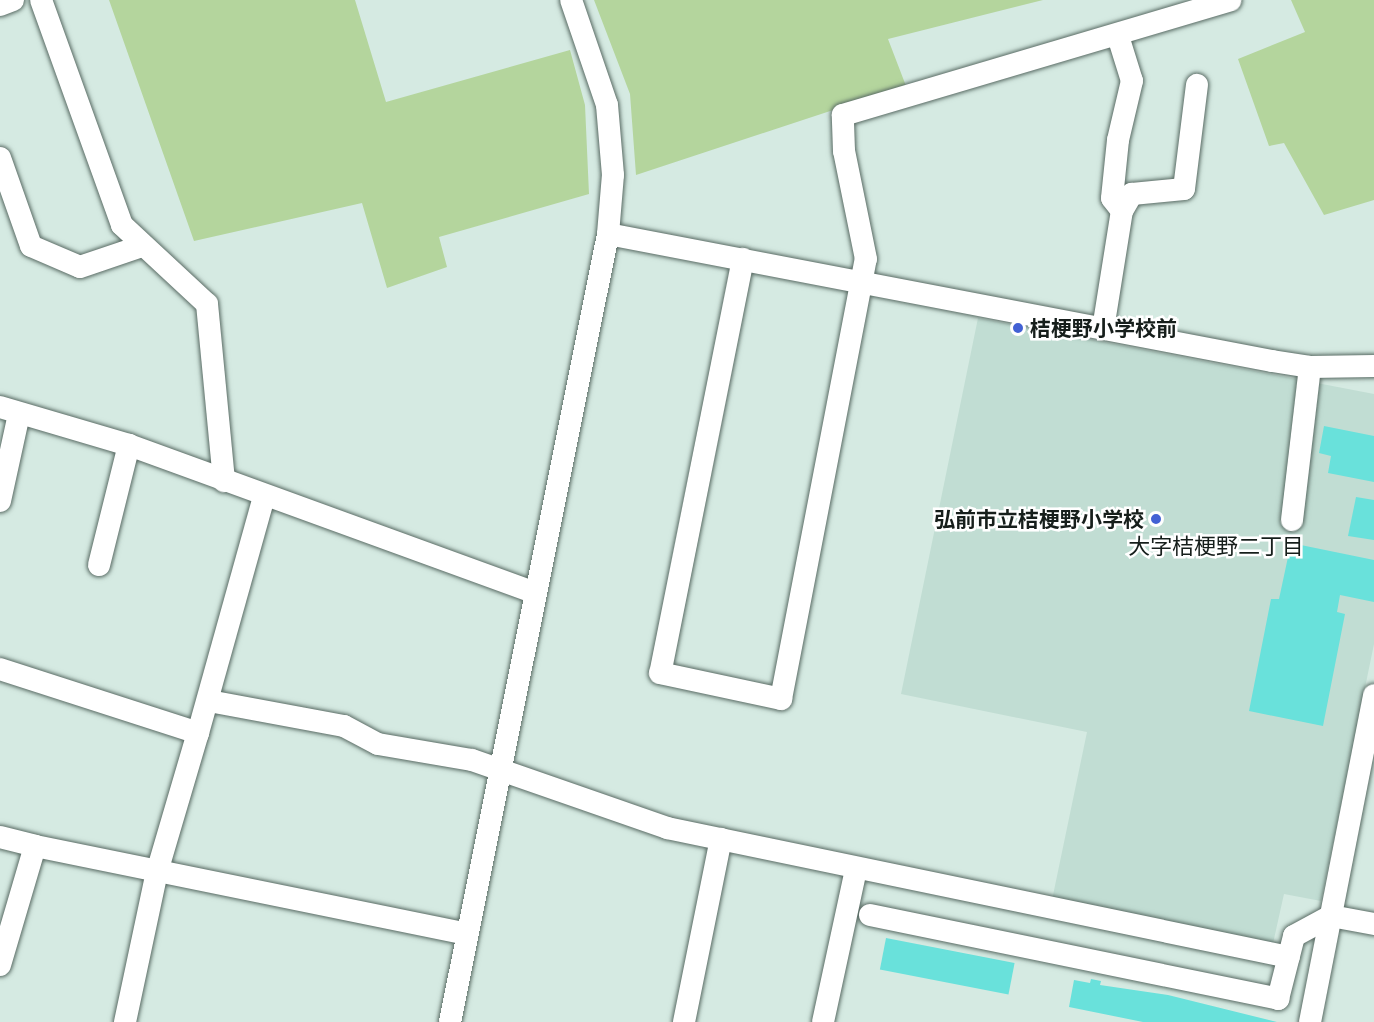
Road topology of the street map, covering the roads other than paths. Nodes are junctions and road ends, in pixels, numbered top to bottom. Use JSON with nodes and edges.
{"nodes":[{"id":1,"x":13,"y":0,"type":"edge"},
{"id":2,"x":42,"y":0,"type":"edge"},
{"id":3,"x":571,"y":0,"type":"edge"},
{"id":4,"x":1230,"y":0,"type":"edge"},
{"id":5,"x":0,"y":5,"type":"edge"},
{"id":6,"x":1118,"y":36,"type":"junction"},
{"id":7,"x":1197,"y":85,"type":"dead end"},
{"id":8,"x":0,"y":158,"type":"edge"},
{"id":9,"x":1122,"y":212,"type":"junction"},
{"id":10,"x":608,"y":234,"type":"junction"},
{"id":11,"x":142,"y":246,"type":"junction"},
{"id":12,"x":743,"y":259,"type":"junction"},
{"id":13,"x":861,"y":282,"type":"junction"},
{"id":14,"x":1103,"y":329,"type":"junction"},
{"id":15,"x":1374,"y":366,"type":"edge"},
{"id":16,"x":1310,"y":367,"type":"junction"},
{"id":17,"x":9,"y":411,"type":"edge"},
{"id":18,"x":129,"y":445,"type":"junction"},
{"id":19,"x":224,"y":481,"type":"junction"},
{"id":20,"x":264,"y":496,"type":"junction"},
{"id":21,"x":0,"y":501,"type":"edge"},
{"id":22,"x":1292,"y":520,"type":"dead end"},
{"id":23,"x":99,"y":565,"type":"dead end"},
{"id":24,"x":535,"y":593,"type":"junction"},
{"id":25,"x":0,"y":669,"type":"edge"},
{"id":26,"x":1374,"y":695,"type":"edge"},
{"id":27,"x":209,"y":701,"type":"junction"},
{"id":28,"x":198,"y":733,"type":"junction"},
{"id":29,"x":500,"y":770,"type":"junction"},
{"id":30,"x":0,"y":837,"type":"edge"},
{"id":31,"x":720,"y":839,"type":"junction"},
{"id":32,"x":35,"y":846,"type":"junction"},
{"id":33,"x":856,"y":869,"type":"junction"},
{"id":34,"x":157,"y":872,"type":"junction"},
{"id":35,"x":870,"y":915,"type":"dead end"},
{"id":36,"x":1331,"y":916,"type":"junction"},
{"id":37,"x":1374,"y":924,"type":"edge"},
{"id":38,"x":467,"y":934,"type":"junction"},
{"id":39,"x":1288,"y":957,"type":"junction"},
{"id":40,"x":0,"y":965,"type":"edge"},
{"id":41,"x":129,"y":1021,"type":"edge"},
{"id":42,"x":450,"y":1022,"type":"edge"},
{"id":43,"x":684,"y":1022,"type":"edge"},
{"id":44,"x":823,"y":1022,"type":"edge"},
{"id":45,"x":1310,"y":1022,"type":"edge"}],
"edges":[{"from":1,"to":5,"type":"street"},
{"from":2,"to":11,"type":"street"},
{"from":3,"to":10,"type":"street"},
{"from":4,"to":6,"type":"street"},
{"from":6,"to":9,"type":"street"},
{"from":6,"to":13,"type":"street"},
{"from":7,"to":9,"type":"street"},
{"from":8,"to":11,"type":"street"},
{"from":9,"to":14,"type":"street"},
{"from":10,"to":12,"type":"street"},
{"from":10,"to":24,"type":"street"},
{"from":11,"to":19,"type":"street"},
{"from":12,"to":13,"type":"street"},
{"from":12,"to":13,"type":"street"},
{"from":13,"to":14,"type":"street"},
{"from":14,"to":16,"type":"street"},
{"from":15,"to":16,"type":"street"},
{"from":16,"to":22,"type":"street"},
{"from":17,"to":18,"type":"street"},
{"from":17,"to":21,"type":"street"},
{"from":18,"to":19,"type":"street"},
{"from":18,"to":23,"type":"street"},
{"from":19,"to":20,"type":"street"},
{"from":20,"to":24,"type":"street"},
{"from":20,"to":27,"type":"street"},
{"from":24,"to":29,"type":"street"},
{"from":25,"to":28,"type":"street"},
{"from":26,"to":36,"type":"street"},
{"from":27,"to":28,"type":"street"},
{"from":27,"to":29,"type":"street"},
{"from":28,"to":34,"type":"street"},
{"from":29,"to":31,"type":"street"},
{"from":29,"to":38,"type":"street"},
{"from":30,"to":32,"type":"street"},
{"from":31,"to":33,"type":"street"},
{"from":31,"to":43,"type":"street"},
{"from":32,"to":34,"type":"street"},
{"from":32,"to":40,"type":"street"},
{"from":33,"to":39,"type":"street"},
{"from":33,"to":44,"type":"street"},
{"from":34,"to":38,"type":"street"},
{"from":34,"to":41,"type":"street"},
{"from":35,"to":39,"type":"street"},
{"from":36,"to":37,"type":"street"},
{"from":36,"to":39,"type":"street"},
{"from":36,"to":45,"type":"street"},
{"from":38,"to":42,"type":"street"}]}
